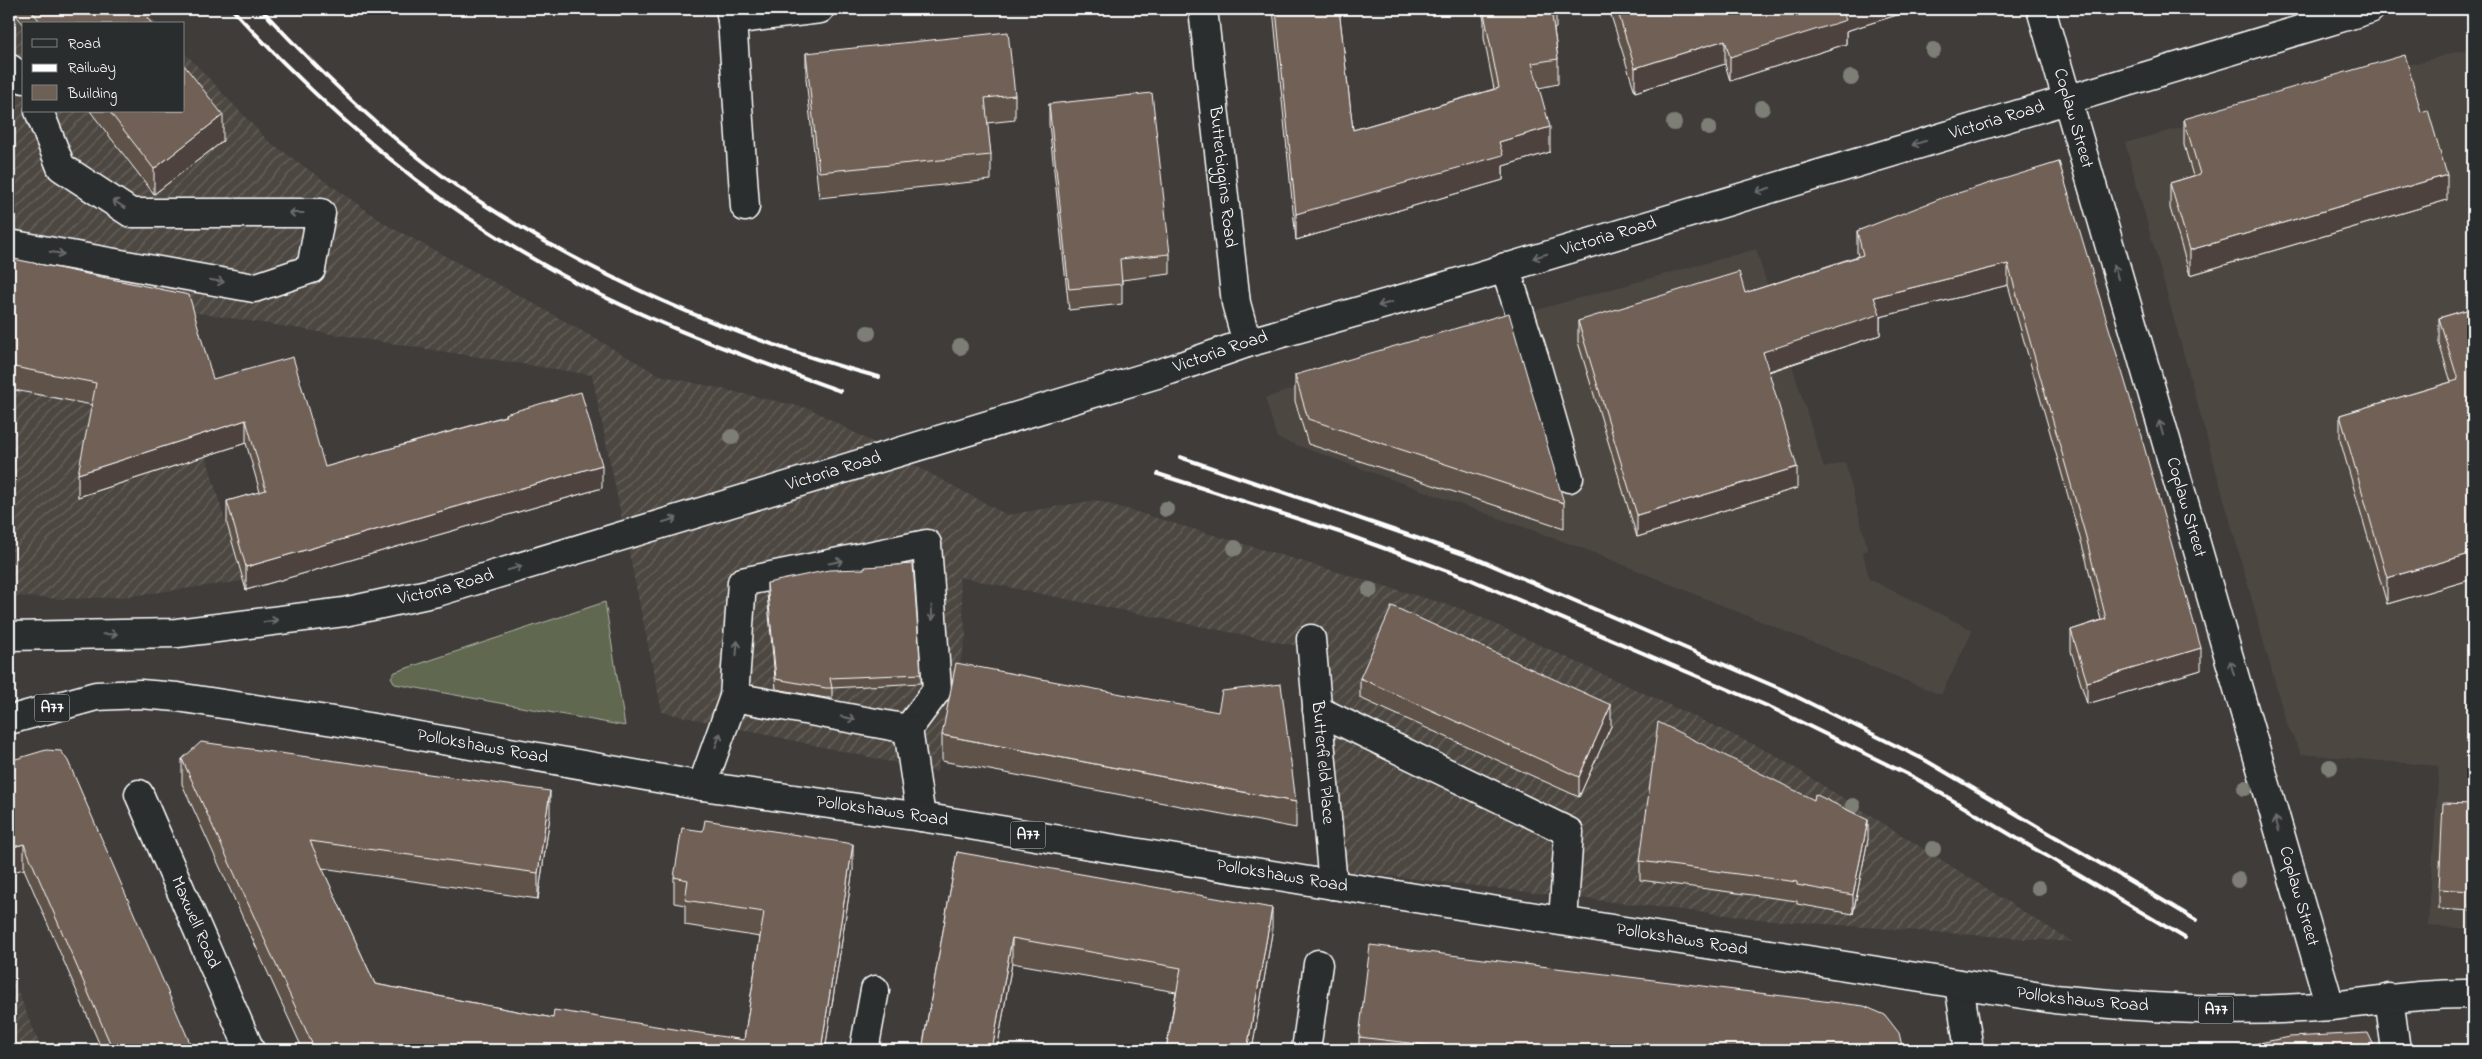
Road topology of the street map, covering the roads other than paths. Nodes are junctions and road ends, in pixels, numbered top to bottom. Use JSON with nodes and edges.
{"nodes":[{"id":1,"x":820,"y":9,"type":"edge"},
{"id":2,"x":1203,"y":9,"type":"edge"},
{"id":3,"x":2041,"y":9,"type":"edge"},
{"id":4,"x":2370,"y":9,"type":"edge"},
{"id":5,"x":731,"y":14,"type":"edge"},
{"id":6,"x":9,"y":68,"type":"edge"},
{"id":7,"x":22,"y":78,"type":"edge"},
{"id":8,"x":2066,"y":100,"type":"junction"},
{"id":9,"x":39,"y":112,"type":"edge"},
{"id":10,"x":745,"y":207,"type":"dead end"},
{"id":11,"x":9,"y":244,"type":"edge"},
{"id":12,"x":1505,"y":266,"type":"junction"},
{"id":13,"x":1247,"y":343,"type":"junction"},
{"id":14,"x":1569,"y":478,"type":"dead end"},
{"id":15,"x":9,"y":636,"type":"edge"},
{"id":16,"x":1311,"y":639,"type":"dead end"},
{"id":17,"x":734,"y":697,"type":"junction"},
{"id":18,"x":1317,"y":710,"type":"junction"},
{"id":19,"x":9,"y":720,"type":"edge"},
{"id":20,"x":908,"y":729,"type":"junction"},
{"id":21,"x":702,"y":786,"type":"junction"},
{"id":22,"x":139,"y":794,"type":"dead end"},
{"id":23,"x":921,"y":818,"type":"junction"},
{"id":24,"x":1333,"y":886,"type":"junction"},
{"id":25,"x":1564,"y":922,"type":"junction"},
{"id":26,"x":1318,"y":964,"type":"dead end"},
{"id":27,"x":1959,"y":984,"type":"junction"},
{"id":28,"x":875,"y":990,"type":"dead end"},
{"id":29,"x":2473,"y":994,"type":"edge"},
{"id":30,"x":2389,"y":998,"type":"junction"},
{"id":31,"x":2330,"y":1006,"type":"junction"},
{"id":32,"x":250,"y":1050,"type":"edge"},
{"id":33,"x":864,"y":1050,"type":"edge"},
{"id":34,"x":1306,"y":1050,"type":"edge"},
{"id":35,"x":1969,"y":1050,"type":"edge"},
{"id":36,"x":2396,"y":1050,"type":"edge"}],
"edges":[{"from":1,"to":5,"type":"street"},
{"from":2,"to":13,"type":"street","name":"Butterbiggins Road"},
{"from":3,"to":8,"type":"street","name":"Coplaw Street"},
{"from":4,"to":8,"type":"street","name":"Victoria Road"},
{"from":5,"to":10,"type":"street"},
{"from":6,"to":7,"type":"street"},
{"from":8,"to":12,"type":"street","name":"Victoria Road","one_way":true},
{"from":31,"to":8,"type":"street","name":"Coplaw Street","one_way":true},
{"from":11,"to":9,"type":"street","one_way":true},
{"from":12,"to":13,"type":"street","name":"Victoria Road","one_way":true},
{"from":12,"to":14,"type":"street"},
{"from":15,"to":13,"type":"street","name":"Victoria Road","one_way":true},
{"from":16,"to":18,"type":"street","name":"Butterfield Place"},
{"from":17,"to":20,"type":"street","one_way":true},
{"from":17,"to":20,"type":"street","one_way":true},
{"from":21,"to":17,"type":"street","one_way":true},
{"from":18,"to":24,"type":"street","name":"Butterfield Place"},
{"from":18,"to":25,"type":"street"},
{"from":19,"to":21,"type":"street","name":"Pollokshaws Road","number":"A77"},
{"from":20,"to":23,"type":"street"},
{"from":21,"to":23,"type":"street","name":"Pollokshaws Road","number":"A77"},
{"from":22,"to":32,"type":"street","name":"Maxwell Road"},
{"from":23,"to":24,"type":"street","name":"Pollokshaws Road","number":"A77"},
{"from":24,"to":25,"type":"street","name":"Pollokshaws Road","number":"A77"},
{"from":25,"to":27,"type":"street","name":"Pollokshaws Road","number":"A77"},
{"from":26,"to":34,"type":"street"},
{"from":27,"to":31,"type":"street","name":"Pollokshaws Road","number":"A77"},
{"from":27,"to":35,"type":"street"},
{"from":28,"to":33,"type":"street"},
{"from":29,"to":30,"type":"street","name":"Pollokshaws Road","number":"A77"},
{"from":30,"to":31,"type":"street","name":"Pollokshaws Road","number":"A77"},
{"from":30,"to":36,"type":"street"}]}
